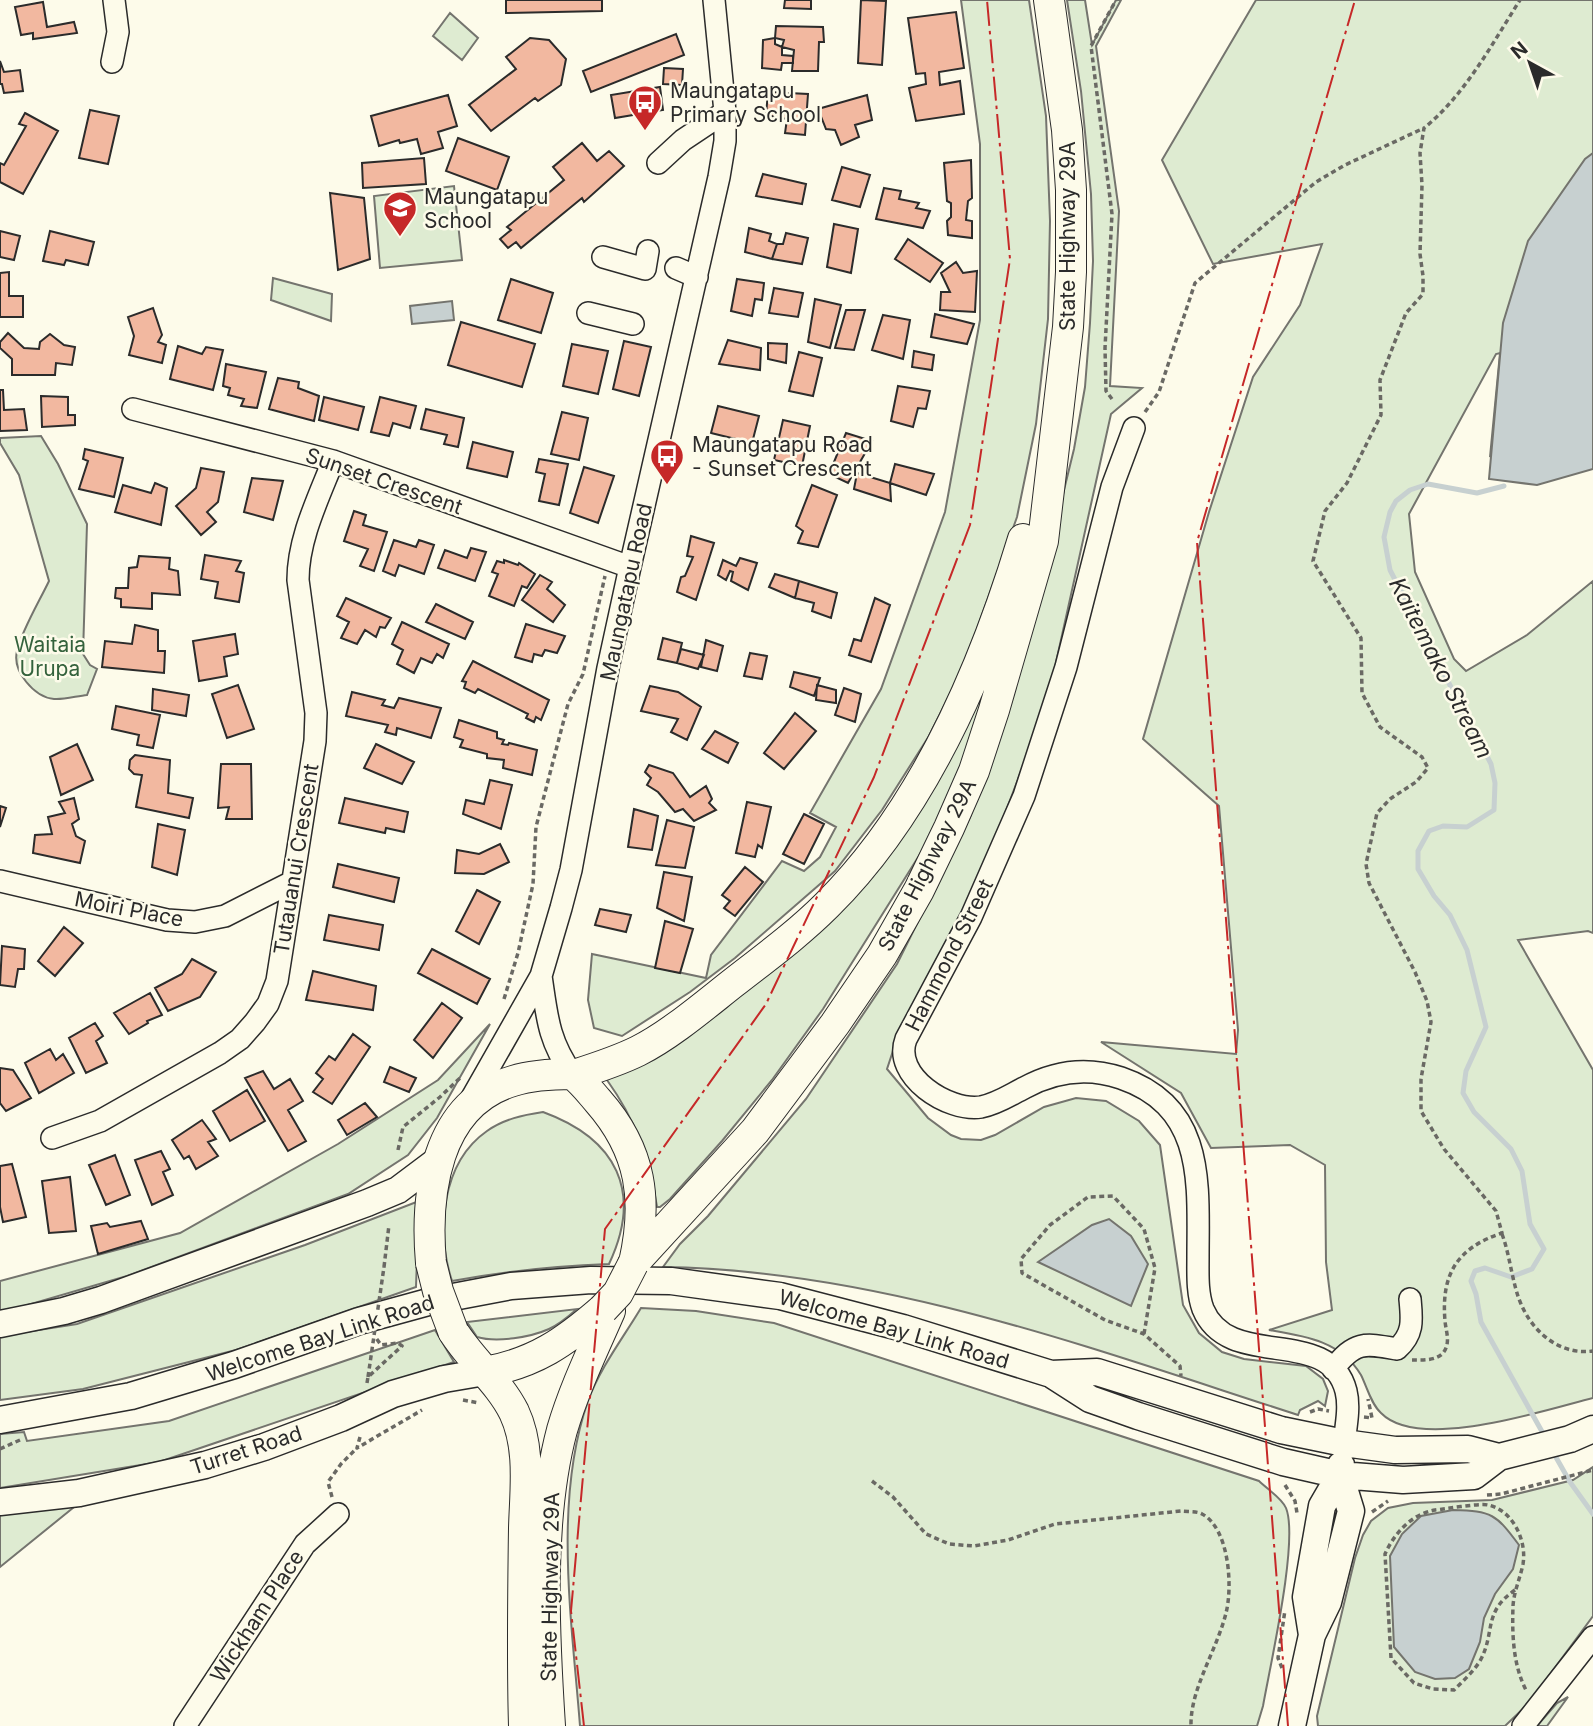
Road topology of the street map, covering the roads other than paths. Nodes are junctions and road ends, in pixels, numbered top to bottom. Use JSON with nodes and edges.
{"nodes":[{"id":1,"x":114,"y":0,"type":"edge"},
{"id":2,"x":714,"y":0,"type":"edge"},
{"id":3,"x":1049,"y":0,"type":"edge"},
{"id":4,"x":112,"y":62,"type":"dead end"},
{"id":5,"x":725,"y":112,"type":"junction"},
{"id":6,"x":658,"y":163,"type":"dead end"},
{"id":7,"x":648,"y":251,"type":"dead end"},
{"id":8,"x":603,"y":257,"type":"dead end"},
{"id":9,"x":676,"y":268,"type":"dead end"},
{"id":10,"x":697,"y":278,"type":"junction"},
{"id":11,"x":588,"y":313,"type":"dead end"},
{"id":12,"x":633,"y":324,"type":"dead end"},
{"id":13,"x":133,"y":409,"type":"dead end"},
{"id":14,"x":1134,"y":428,"type":"road end"},
{"id":15,"x":1056,"y":432,"type":"junction"},
{"id":16,"x":332,"y":461,"type":"junction"},
{"id":17,"x":630,"y":566,"type":"junction"},
{"id":18,"x":0,"y":881,"type":"edge"},
{"id":19,"x":292,"y":882,"type":"junction"},
{"id":20,"x":541,"y":976,"type":"junction"},
{"id":21,"x":573,"y":1074,"type":"junction"},
{"id":22,"x":462,"y":1114,"type":"junction"},
{"id":23,"x":52,"y":1138,"type":"dead end"},
{"id":24,"x":438,"y":1160,"type":"junction"},
{"id":25,"x":634,"y":1264,"type":"junction"},
{"id":26,"x":1410,"y":1299,"type":"dead end"},
{"id":27,"x":610,"y":1304,"type":"junction"},
{"id":28,"x":0,"y":1324,"type":"edge"},
{"id":29,"x":1333,"y":1369,"type":"junction"},
{"id":30,"x":485,"y":1373,"type":"junction"},
{"id":31,"x":1051,"y":1374,"type":"junction"},
{"id":32,"x":0,"y":1420,"type":"edge"},
{"id":33,"x":1581,"y":1434,"type":"edge"},
{"id":34,"x":1344,"y":1443,"type":"junction"},
{"id":35,"x":1510,"y":1455,"type":"junction"},
{"id":36,"x":1340,"y":1475,"type":"junction"},
{"id":37,"x":0,"y":1502,"type":"edge"},
{"id":38,"x":338,"y":1514,"type":"dead end"},
{"id":39,"x":1593,"y":1637,"type":"edge"},
{"id":40,"x":1530,"y":1718,"type":"edge"},
{"id":41,"x":185,"y":1726,"type":"edge"},
{"id":42,"x":524,"y":1726,"type":"edge"},
{"id":43,"x":550,"y":1726,"type":"edge"},
{"id":44,"x":1292,"y":1726,"type":"edge"}],
"edges":[{"from":1,"to":4,"type":"street"},
{"from":2,"to":5,"type":"street","name":"Maungatapu Road"},
{"from":3,"to":15,"type":"highway","name":"State Highway 29A"},
{"from":5,"to":6,"type":"street"},
{"from":5,"to":10,"type":"street","name":"Maungatapu Road"},
{"from":7,"to":8,"type":"street"},
{"from":9,"to":10,"type":"street"},
{"from":10,"to":17,"type":"street","name":"Maungatapu Road"},
{"from":11,"to":12,"type":"street"},
{"from":13,"to":16,"type":"street","name":"Sunset Crescent"},
{"from":14,"to":29,"type":"street","name":"Hammond Street"},
{"from":15,"to":21,"type":"highway","name":"State Highway 29A"},
{"from":15,"to":25,"type":"highway","name":"State Highway 29A"},
{"from":16,"to":17,"type":"street","name":"Sunset Crescent"},
{"from":16,"to":19,"type":"street","name":"Tutauanui Crescent"},
{"from":17,"to":20,"type":"street","name":"Maungatapu Road"},
{"from":18,"to":19,"type":"street","name":"Moiri Place"},
{"from":19,"to":23,"type":"street","name":"Tutauanui Crescent"},
{"from":20,"to":21,"type":"street","name":"Maungatapu Road"},
{"from":20,"to":22,"type":"street","name":"Maungatapu Road"},
{"from":21,"to":22,"type":"highway","name":"State Highway 29A"},
{"from":21,"to":25,"type":"highway"},
{"from":22,"to":24,"type":"highway","name":"State Highway 29A"},
{"from":24,"to":28,"type":"main road"},
{"from":24,"to":30,"type":"highway","name":"State Highway 29A","bridge":true},
{"from":25,"to":27,"type":"highway","bridge":true},
{"from":26,"to":29,"type":"street"},
{"from":27,"to":30,"type":"highway"},
{"from":27,"to":43,"type":"highway","name":"State Highway 29A"},
{"from":29,"to":34,"type":"street"},
{"from":30,"to":37,"type":"main road","name":"Turret Road"},
{"from":30,"to":42,"type":"highway","name":"State Highway 29A"},
{"from":31,"to":32,"type":"main road","name":"Welcome Bay Link Road"},
{"from":31,"to":34,"type":"main road","name":"Welcome Bay Link Road"},
{"from":31,"to":36,"type":"main road","name":"Welcome Bay Link Road"},
{"from":33,"to":35,"type":"main road","name":"Welcome Bay Link Road"},
{"from":34,"to":35,"type":"main road","name":"Welcome Bay Link Road"},
{"from":34,"to":36,"type":"main road"},
{"from":35,"to":36,"type":"main road","name":"Welcome Bay Link Road"},
{"from":36,"to":44,"type":"main road"},
{"from":38,"to":41,"type":"street","name":"Wickham Place"},
{"from":39,"to":40,"type":"street"}]}
